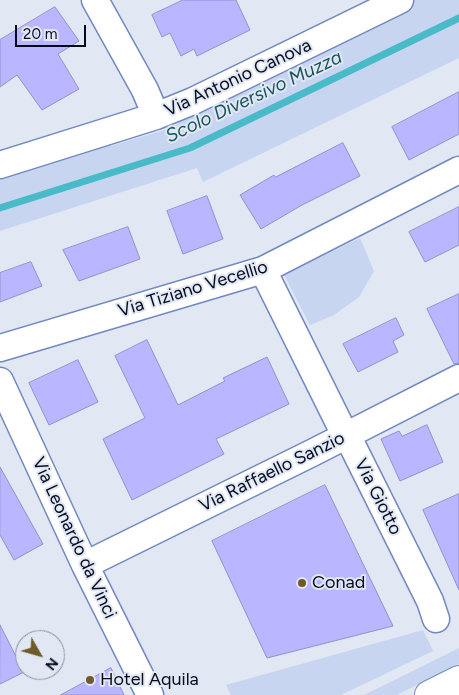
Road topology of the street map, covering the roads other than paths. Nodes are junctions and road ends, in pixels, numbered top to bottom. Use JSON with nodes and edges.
{"nodes":[{"id":1,"x":95,"y":0,"type":"edge"},
{"id":2,"x":400,"y":0,"type":"edge"},
{"id":3,"x":156,"y":116,"type":"junction"},
{"id":4,"x":0,"y":165,"type":"edge"},
{"id":5,"x":459,"y":170,"type":"edge"},
{"id":6,"x":263,"y":270,"type":"junction"},
{"id":7,"x":0,"y":348,"type":"edge"},
{"id":8,"x":459,"y":378,"type":"edge"},
{"id":9,"x":0,"y":381,"type":"edge"},
{"id":10,"x":346,"y":435,"type":"junction"},
{"id":11,"x":85,"y":565,"type":"junction"},
{"id":12,"x":436,"y":619,"type":"dead end"},
{"id":13,"x":459,"y":680,"type":"edge"},
{"id":14,"x":150,"y":695,"type":"edge"},
{"id":15,"x":429,"y":695,"type":"edge"}],
"edges":[{"from":1,"to":3,"type":"street","name":"Via Antonio Canova"},
{"from":2,"to":3,"type":"street","name":"Via Antonio Canova"},
{"from":3,"to":4,"type":"street","name":"Via Antonio Canova"},
{"from":5,"to":6,"type":"street","name":"Via Tiziano Vecellio"},
{"from":6,"to":7,"type":"street","name":"Via Tiziano Vecellio"},
{"from":6,"to":10,"type":"street","name":"Via Giotto"},
{"from":8,"to":10,"type":"street","name":"Via Raffaello Sanzio"},
{"from":9,"to":11,"type":"street","name":"Via Leonardo da Vinci"},
{"from":10,"to":11,"type":"street","name":"Via Raffaello Sanzio"},
{"from":10,"to":12,"type":"street","name":"Via Giotto"},
{"from":11,"to":14,"type":"street","name":"Via Leonardo da Vinci"},
{"from":13,"to":15,"type":"main road"}]}
